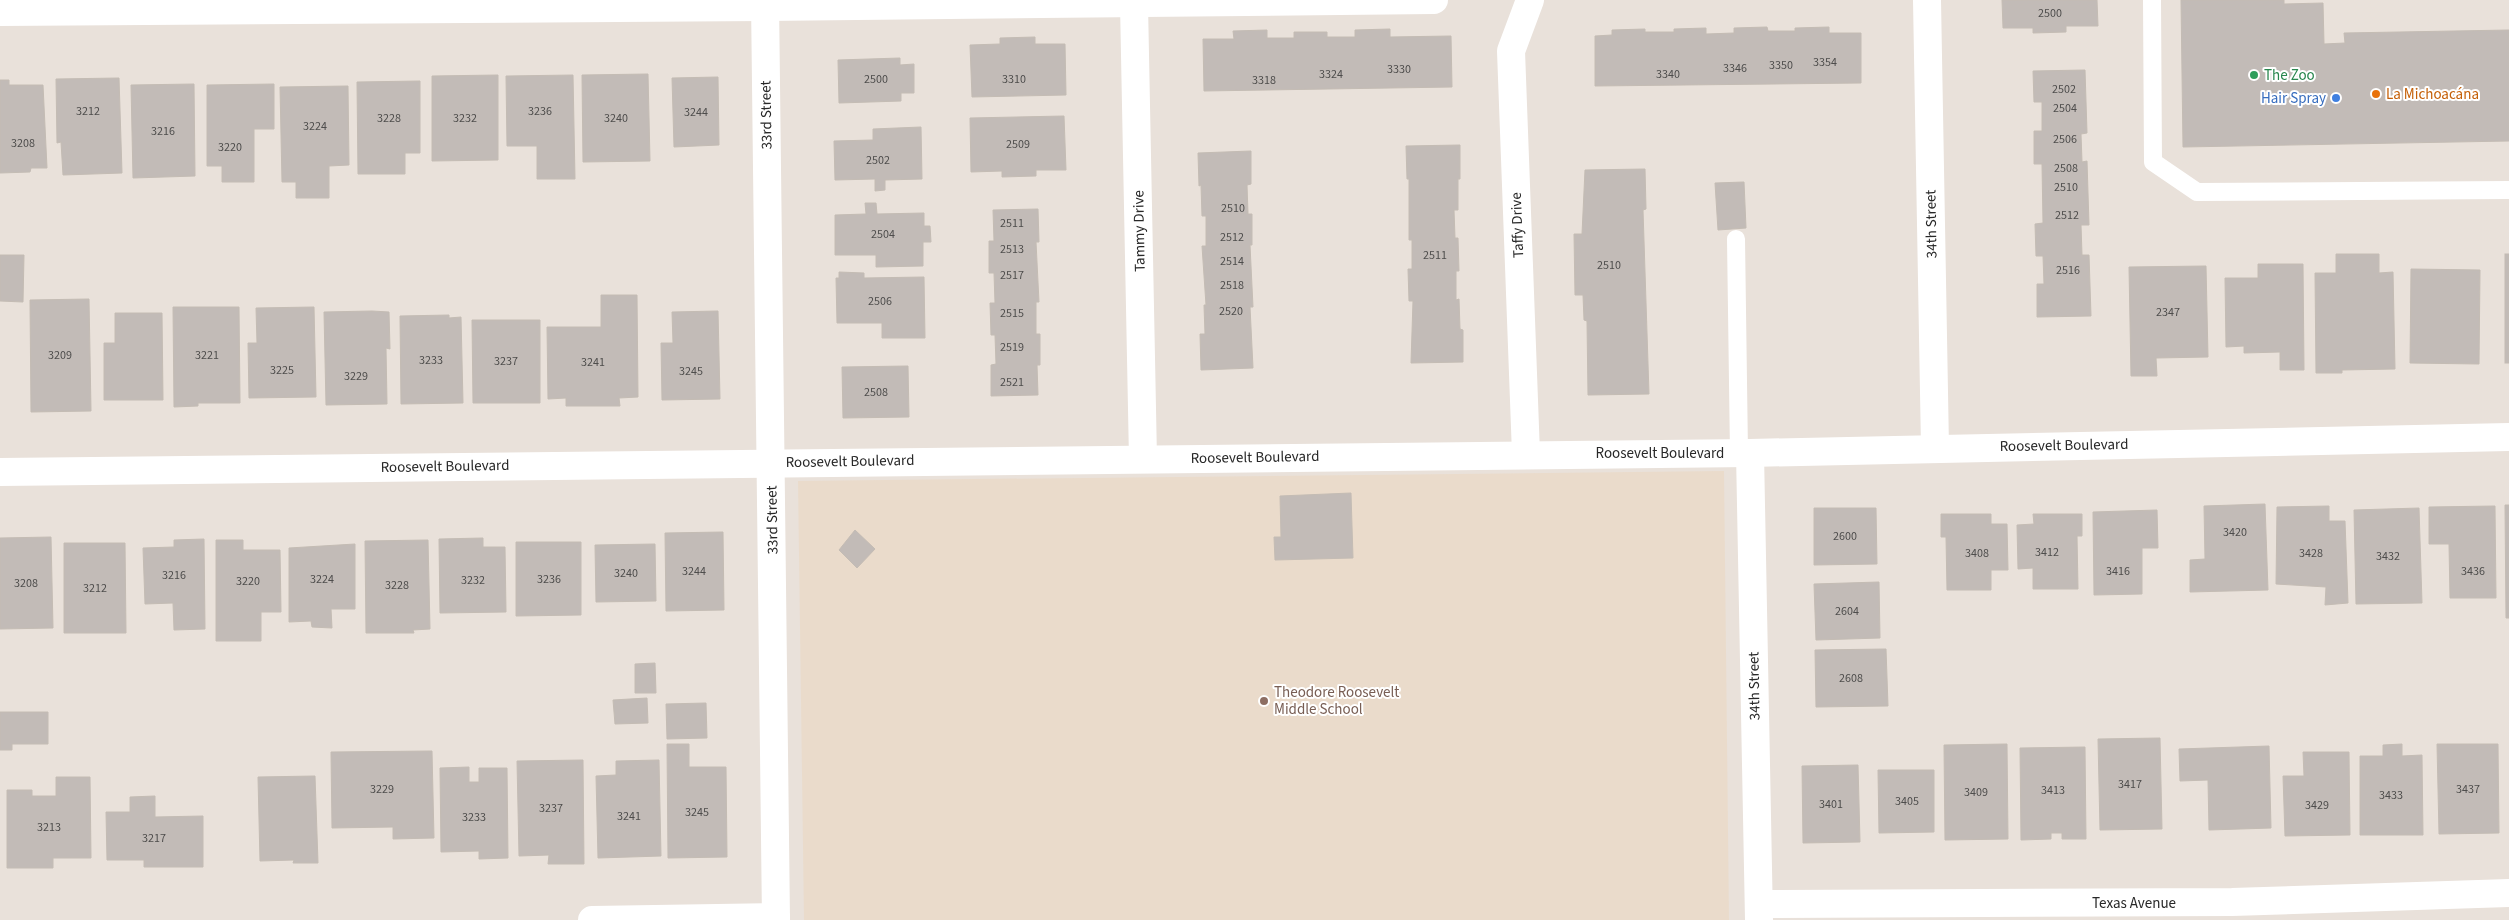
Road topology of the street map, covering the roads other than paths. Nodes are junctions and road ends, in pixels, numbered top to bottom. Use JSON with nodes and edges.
{"nodes":[{"id":1,"x":1434,"y":0,"type":"edge"},
{"id":2,"x":1530,"y":0,"type":"edge"},
{"id":3,"x":1927,"y":0,"type":"edge"},
{"id":4,"x":2152,"y":0,"type":"edge"},
{"id":5,"x":1289,"y":1,"type":"edge"},
{"id":6,"x":765,"y":4,"type":"edge"},
{"id":7,"x":1134,"y":4,"type":"junction"},
{"id":8,"x":0,"y":12,"type":"edge"},
{"id":9,"x":2509,"y":190,"type":"edge"},
{"id":10,"x":1736,"y":239,"type":"dead end"},
{"id":11,"x":2509,"y":437,"type":"edge"},
{"id":12,"x":1935,"y":448,"type":"junction"},
{"id":13,"x":1745,"y":453,"type":"junction"},
{"id":14,"x":1526,"y":454,"type":"junction"},
{"id":15,"x":1143,"y":459,"type":"junction"},
{"id":16,"x":771,"y":462,"type":"junction"},
{"id":17,"x":0,"y":472,"type":"edge"},
{"id":18,"x":2509,"y":892,"type":"edge"},
{"id":19,"x":1759,"y":912,"type":"edge"},
{"id":20,"x":776,"y":919,"type":"edge"},
{"id":21,"x":592,"y":920,"type":"edge"}],
"edges":[{"from":1,"to":5,"type":"street"},
{"from":2,"to":14,"type":"street","name":"Taffy Drive"},
{"from":3,"to":12,"type":"street","name":"34th Street"},
{"from":4,"to":9,"type":"lane"},
{"from":5,"to":7,"type":"street"},
{"from":6,"to":7,"type":"street"},
{"from":6,"to":8,"type":"street"},
{"from":6,"to":16,"type":"street","name":"33rd Street"},
{"from":7,"to":15,"type":"street","name":"Tammy Drive"},
{"from":10,"to":13,"type":"lane"},
{"from":11,"to":12,"type":"street","name":"Roosevelt Boulevard"},
{"from":12,"to":13,"type":"street","name":"Roosevelt Boulevard"},
{"from":13,"to":14,"type":"street","name":"Roosevelt Boulevard"},
{"from":13,"to":19,"type":"street","name":"34th Street"},
{"from":14,"to":15,"type":"street","name":"Roosevelt Boulevard"},
{"from":15,"to":16,"type":"street","name":"Roosevelt Boulevard"},
{"from":16,"to":17,"type":"street","name":"Roosevelt Boulevard"},
{"from":16,"to":20,"type":"street","name":"33rd Street"},
{"from":18,"to":19,"type":"street","name":"Texas Avenue"},
{"from":20,"to":21,"type":"street"}]}
